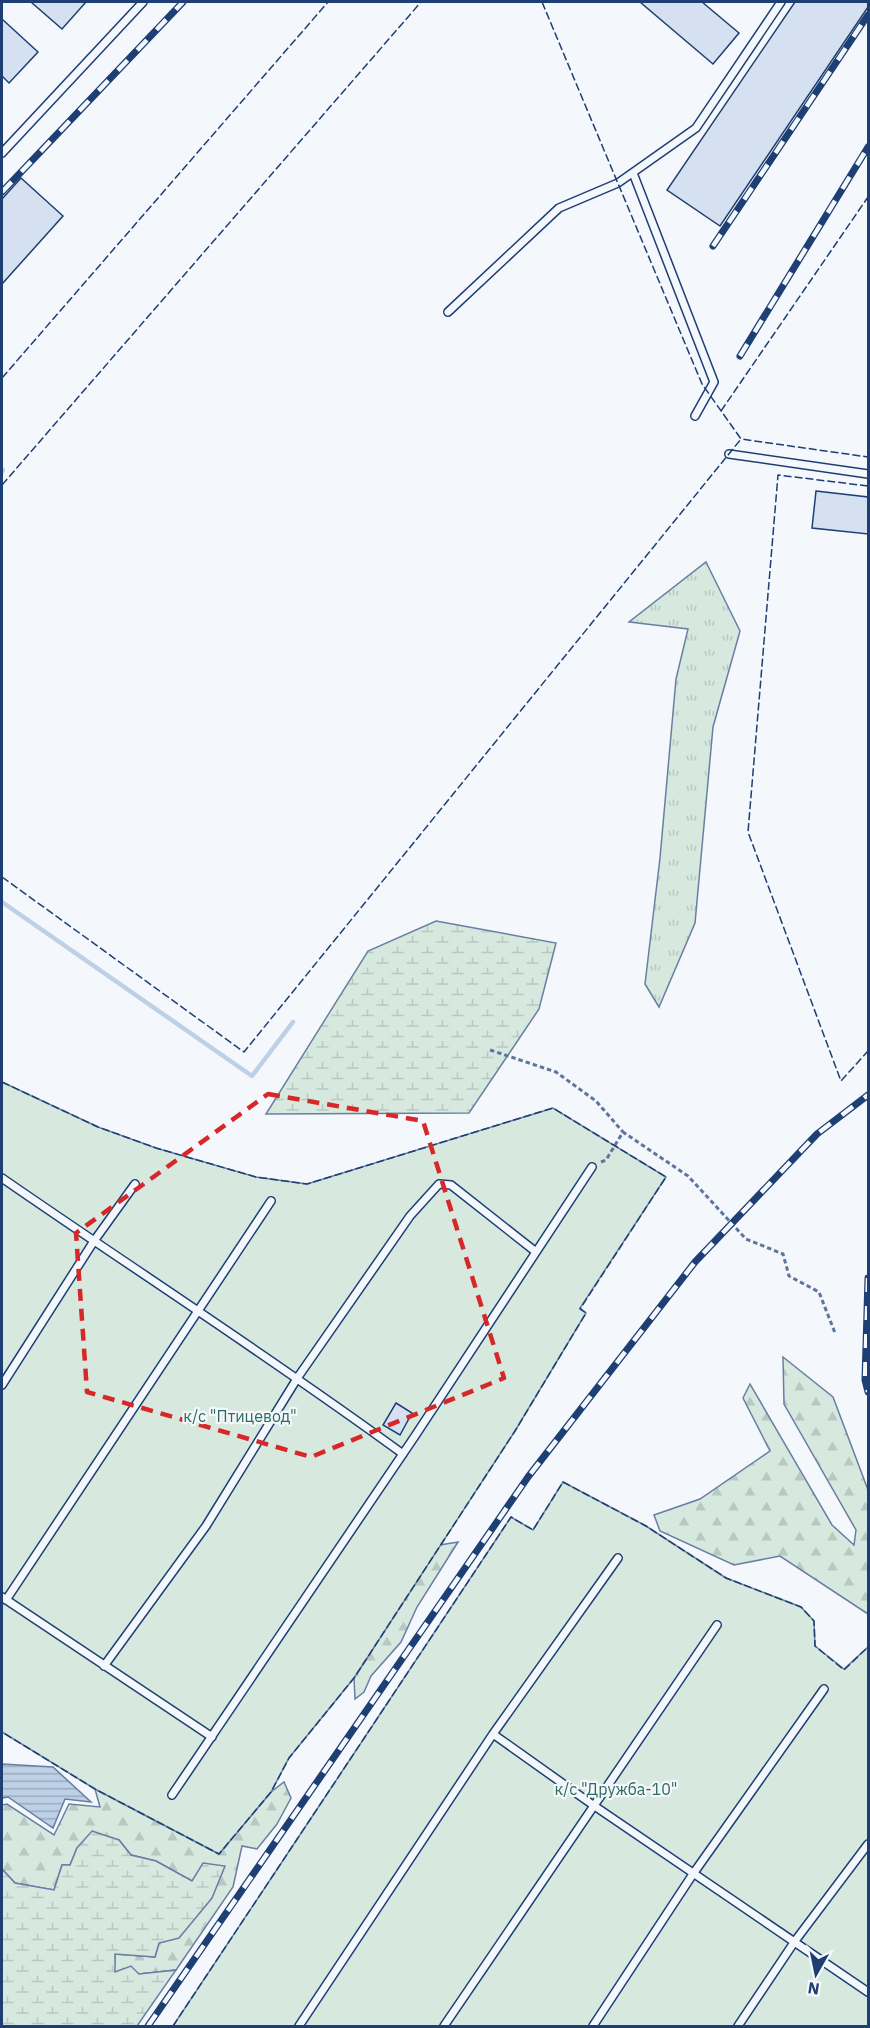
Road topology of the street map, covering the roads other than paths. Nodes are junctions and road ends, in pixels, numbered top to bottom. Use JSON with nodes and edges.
{"nodes":[{"id":1,"x":143,"y":2,"type":"edge"},
{"id":2,"x":781,"y":2,"type":"edge"},
{"id":3,"x":2,"y":153,"type":"edge"},
{"id":4,"x":633,"y":173,"type":"junction"},
{"id":5,"x":448,"y":312,"type":"dead end"},
{"id":6,"x":695,"y":416,"type":"dead end"},
{"id":7,"x":729,"y":454,"type":"dead end"},
{"id":8,"x":868,"y":474,"type":"edge"},
{"id":9,"x":592,"y":1167,"type":"road end"},
{"id":10,"x":2,"y":1178,"type":"edge"},
{"id":11,"x":135,"y":1184,"type":"dead end"},
{"id":12,"x":272,"y":1201,"type":"dead end"},
{"id":13,"x":94,"y":1241,"type":"junction"},
{"id":14,"x":536,"y":1252,"type":"junction"},
{"id":15,"x":196,"y":1312,"type":"junction"},
{"id":16,"x":298,"y":1377,"type":"junction"},
{"id":17,"x":2,"y":1385,"type":"edge"},
{"id":18,"x":403,"y":1454,"type":"junction"},
{"id":19,"x":618,"y":1558,"type":"dead end"},
{"id":20,"x":4,"y":1599,"type":"edge"},
{"id":21,"x":717,"y":1624,"type":"dead end"},
{"id":22,"x":104,"y":1666,"type":"junction"},
{"id":23,"x":824,"y":1689,"type":"dead end"},
{"id":24,"x":493,"y":1734,"type":"junction"},
{"id":25,"x":212,"y":1737,"type":"junction"},
{"id":26,"x":172,"y":1795,"type":"dead end"},
{"id":27,"x":593,"y":1805,"type":"junction"},
{"id":28,"x":868,"y":1844,"type":"edge"},
{"id":29,"x":693,"y":1874,"type":"junction"},
{"id":30,"x":795,"y":1941,"type":"junction"},
{"id":31,"x":868,"y":1992,"type":"edge"},
{"id":32,"x":299,"y":2026,"type":"edge"},
{"id":33,"x":444,"y":2026,"type":"edge"},
{"id":34,"x":593,"y":2026,"type":"edge"},
{"id":35,"x":738,"y":2026,"type":"edge"}],
"edges":[{"from":1,"to":3,"type":"lane"},
{"from":2,"to":4,"type":"lane"},
{"from":4,"to":5,"type":"lane"},
{"from":4,"to":6,"type":"lane"},
{"from":7,"to":8,"type":"lane"},
{"from":9,"to":14,"type":"lane"},
{"from":10,"to":13,"type":"lane"},
{"from":11,"to":13,"type":"lane"},
{"from":12,"to":15,"type":"lane"},
{"from":13,"to":15,"type":"lane"},
{"from":13,"to":17,"type":"lane"},
{"from":14,"to":16,"type":"lane"},
{"from":14,"to":18,"type":"lane"},
{"from":15,"to":16,"type":"lane"},
{"from":15,"to":20,"type":"lane"},
{"from":16,"to":18,"type":"lane"},
{"from":16,"to":22,"type":"lane"},
{"from":18,"to":25,"type":"lane"},
{"from":19,"to":24,"type":"lane"},
{"from":20,"to":22,"type":"lane"},
{"from":21,"to":27,"type":"lane"},
{"from":22,"to":25,"type":"lane"},
{"from":23,"to":29,"type":"lane"},
{"from":24,"to":27,"type":"lane"},
{"from":24,"to":32,"type":"lane"},
{"from":25,"to":26,"type":"lane"},
{"from":27,"to":29,"type":"lane"},
{"from":27,"to":33,"type":"lane"},
{"from":28,"to":30,"type":"lane"},
{"from":29,"to":30,"type":"lane"},
{"from":29,"to":34,"type":"lane"},
{"from":30,"to":31,"type":"lane"},
{"from":30,"to":35,"type":"lane"}]}
